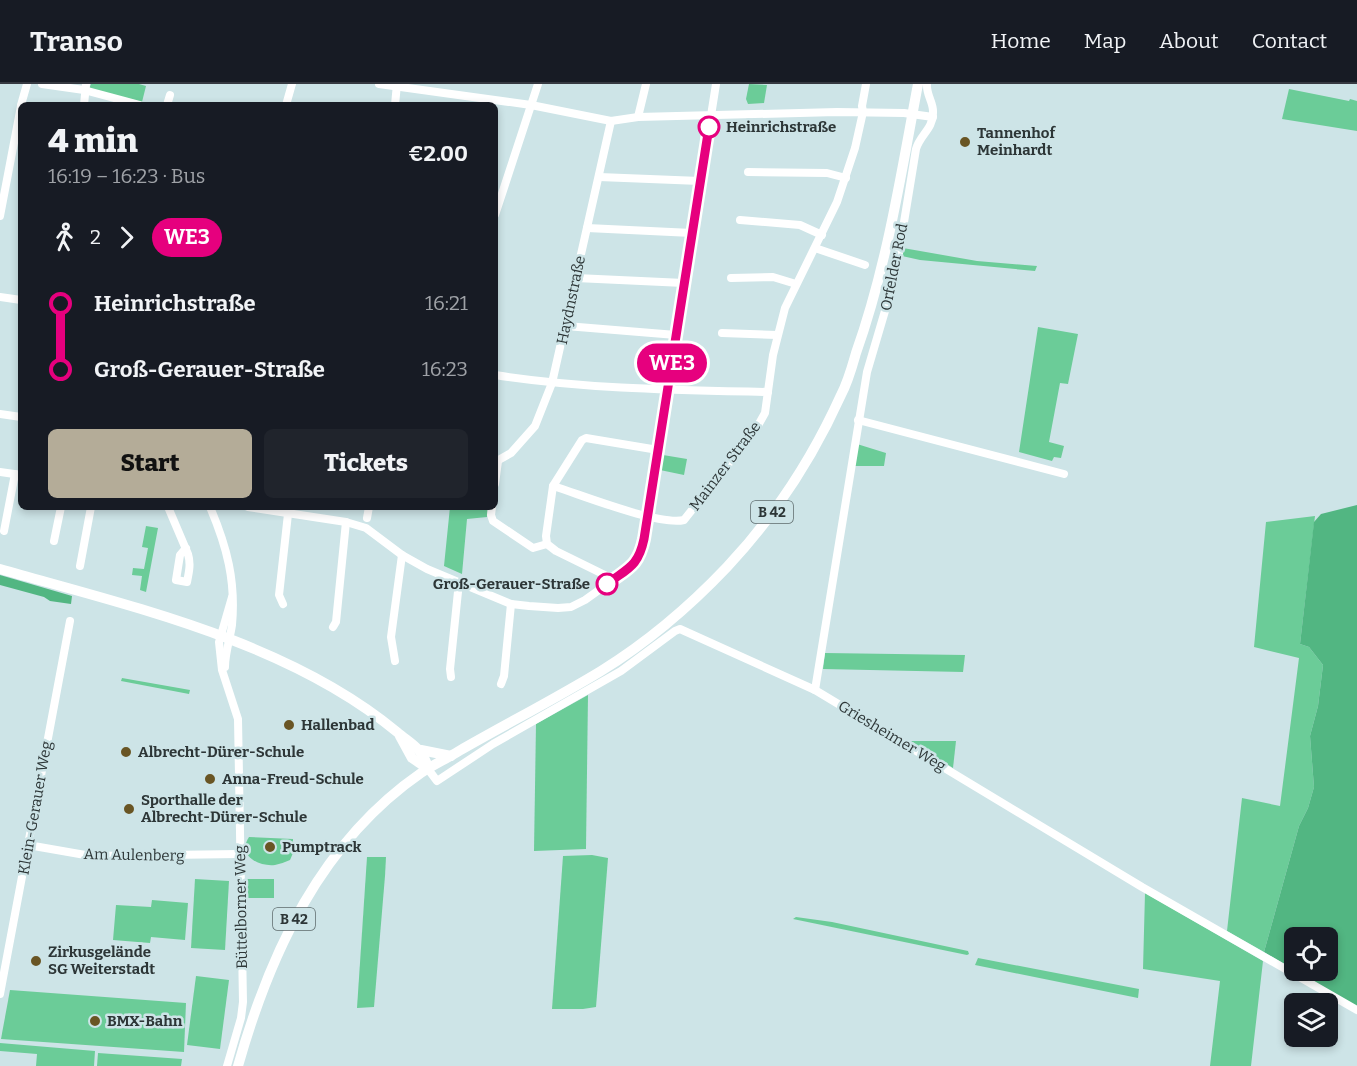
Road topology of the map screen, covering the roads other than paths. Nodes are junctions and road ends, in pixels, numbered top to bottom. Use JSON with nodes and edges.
{"nodes":[{"id":1,"x":27,"y":84,"type":"edge"},
{"id":2,"x":42,"y":84,"type":"edge"},
{"id":3,"x":292,"y":84,"type":"edge"},
{"id":4,"x":379,"y":84,"type":"edge"},
{"id":5,"x":538,"y":84,"type":"edge"},
{"id":6,"x":646,"y":84,"type":"edge"},
{"id":7,"x":716,"y":84,"type":"edge"},
{"id":8,"x":866,"y":84,"type":"edge"},
{"id":9,"x":927,"y":84,"type":"edge"},
{"id":10,"x":396,"y":86,"type":"edge"},
{"id":11,"x":85,"y":87,"type":"edge"},
{"id":12,"x":917,"y":89,"type":"edge"},
{"id":13,"x":170,"y":95,"type":"dead end"},
{"id":14,"x":22,"y":102,"type":"edge"},
{"id":15,"x":84,"y":102,"type":"edge"},
{"id":16,"x":131,"y":102,"type":"edge"},
{"id":17,"x":168,"y":102,"type":"edge"},
{"id":18,"x":287,"y":102,"type":"edge"},
{"id":19,"x":395,"y":102,"type":"edge"},
{"id":20,"x":531,"y":105,"type":"junction"},
{"id":21,"x":863,"y":112,"type":"junction"},
{"id":22,"x":908,"y":113,"type":"junction"},
{"id":23,"x":710,"y":116,"type":"junction"},
{"id":24,"x":638,"y":117,"type":"junction"},
{"id":25,"x":933,"y":117,"type":"junction"},
{"id":26,"x":18,"y":121,"type":"edge"},
{"id":27,"x":611,"y":121,"type":"junction"},
{"id":28,"x":748,"y":172,"type":"dead end"},
{"id":29,"x":599,"y":177,"type":"junction"},
{"id":30,"x":846,"y":178,"type":"junction"},
{"id":31,"x":700,"y":181,"type":"junction"},
{"id":32,"x":498,"y":205,"type":"edge"},
{"id":33,"x":0,"y":216,"type":"edge"},
{"id":34,"x":740,"y":220,"type":"dead end"},
{"id":35,"x":588,"y":228,"type":"junction"},
{"id":36,"x":692,"y":233,"type":"junction"},
{"id":37,"x":822,"y":235,"type":"junction"},
{"id":38,"x":815,"y":248,"type":"junction"},
{"id":39,"x":865,"y":265,"type":"dead end"},
{"id":40,"x":576,"y":278,"type":"junction"},
{"id":41,"x":731,"y":278,"type":"dead end"},
{"id":42,"x":684,"y":283,"type":"junction"},
{"id":43,"x":796,"y":284,"type":"junction"},
{"id":44,"x":0,"y":297,"type":"edge"},
{"id":45,"x":18,"y":300,"type":"edge"},
{"id":46,"x":566,"y":326,"type":"junction"},
{"id":47,"x":722,"y":333,"type":"dead end"},
{"id":48,"x":676,"y":335,"type":"junction"},
{"id":49,"x":777,"y":335,"type":"junction"},
{"id":50,"x":498,"y":375,"type":"edge"},
{"id":51,"x":552,"y":383,"type":"junction"},
{"id":52,"x":668,"y":390,"type":"junction"},
{"id":53,"x":768,"y":392,"type":"junction"},
{"id":54,"x":0,"y":414,"type":"edge"},
{"id":55,"x":18,"y":417,"type":"edge"},
{"id":56,"x":858,"y":420,"type":"junction"},
{"id":57,"x":658,"y":450,"type":"junction"},
{"id":58,"x":498,"y":460,"type":"edge"},
{"id":59,"x":0,"y":472,"type":"edge"},
{"id":60,"x":1064,"y":474,"type":"dead end"},
{"id":61,"x":18,"y":475,"type":"edge"},
{"id":62,"x":554,"y":486,"type":"junction"},
{"id":63,"x":60,"y":510,"type":"edge"},
{"id":64,"x":90,"y":510,"type":"edge"},
{"id":65,"x":169,"y":510,"type":"edge"},
{"id":66,"x":211,"y":510,"type":"edge"},
{"id":67,"x":265,"y":510,"type":"edge"},
{"id":68,"x":369,"y":510,"type":"edge"},
{"id":69,"x":491,"y":511,"type":"edge"},
{"id":70,"x":288,"y":514,"type":"junction"},
{"id":71,"x":648,"y":517,"type":"junction"},
{"id":72,"x":368,"y":518,"type":"dead end"},
{"id":73,"x":346,"y":522,"type":"junction"},
{"id":74,"x":4,"y":531,"type":"dead end"},
{"id":75,"x":54,"y":542,"type":"dead end"},
{"id":76,"x":548,"y":544,"type":"junction"},
{"id":77,"x":186,"y":548,"type":"dead end"},
{"id":78,"x":402,"y":555,"type":"junction"},
{"id":79,"x":80,"y":566,"type":"dead end"},
{"id":80,"x":0,"y":569,"type":"edge"},
{"id":81,"x":613,"y":579,"type":"junction"},
{"id":82,"x":459,"y":582,"type":"junction"},
{"id":83,"x":511,"y":603,"type":"junction"},
{"id":84,"x":283,"y":604,"type":"dead end"},
{"id":85,"x":70,"y":621,"type":"dead end"},
{"id":86,"x":333,"y":627,"type":"dead end"},
{"id":87,"x":225,"y":638,"type":"junction"},
{"id":88,"x":395,"y":661,"type":"dead end"},
{"id":89,"x":451,"y":677,"type":"dead end"},
{"id":90,"x":501,"y":684,"type":"dead end"},
{"id":91,"x":815,"y":690,"type":"junction"},
{"id":92,"x":398,"y":733,"type":"junction"},
{"id":93,"x":421,"y":750,"type":"junction"},
{"id":94,"x":451,"y":756,"type":"junction"},
{"id":95,"x":412,"y":758,"type":"junction"},
{"id":96,"x":428,"y":769,"type":"junction"},
{"id":97,"x":408,"y":783,"type":"junction"},
{"id":98,"x":28,"y":845,"type":"junction"},
{"id":99,"x":240,"y":854,"type":"junction"},
{"id":100,"x":0,"y":994,"type":"edge"},
{"id":101,"x":1357,"y":1010,"type":"edge"},
{"id":102,"x":227,"y":1066,"type":"edge"},
{"id":103,"x":238,"y":1066,"type":"edge"}],
"edges":[{"from":1,"to":14,"type":"street"},
{"from":2,"to":11,"type":"street"},
{"from":3,"to":18,"type":"street"},
{"from":4,"to":10,"type":"street"},
{"from":5,"to":20,"type":"street"},
{"from":6,"to":24,"type":"street"},
{"from":7,"to":23,"type":"street"},
{"from":8,"to":21,"type":"street","name":"Mainzer Straße"},
{"from":9,"to":25,"type":"street"},
{"from":10,"to":19,"type":"street"},
{"from":10,"to":20,"type":"street"},
{"from":11,"to":15,"type":"street"},
{"from":11,"to":16,"type":"street"},
{"from":12,"to":22,"type":"main road","number":"B 42"},
{"from":13,"to":17,"type":"street"},
{"from":20,"to":27,"type":"street"},
{"from":20,"to":32,"type":"street"},
{"from":21,"to":22,"type":"street"},
{"from":21,"to":23,"type":"street"},
{"from":21,"to":30,"type":"street","name":"Mainzer Straße"},
{"from":22,"to":25,"type":"street"},
{"from":22,"to":94,"type":"main road","number":"B 42"},
{"from":23,"to":24,"type":"street"},
{"from":23,"to":31,"type":"street"},
{"from":24,"to":27,"type":"street"},
{"from":25,"to":56,"type":"street","name":"Orfelder Rod"},
{"from":26,"to":33,"type":"street"},
{"from":27,"to":29,"type":"street","name":"Haydnstraße"},
{"from":28,"to":30,"type":"street"},
{"from":29,"to":31,"type":"street"},
{"from":29,"to":35,"type":"street","name":"Haydnstraße"},
{"from":30,"to":37,"type":"street","name":"Mainzer Straße"},
{"from":31,"to":36,"type":"street"},
{"from":34,"to":37,"type":"street"},
{"from":35,"to":36,"type":"street"},
{"from":35,"to":40,"type":"street","name":"Haydnstraße"},
{"from":36,"to":42,"type":"street"},
{"from":37,"to":38,"type":"street","name":"Mainzer Straße"},
{"from":38,"to":39,"type":"street"},
{"from":38,"to":43,"type":"street","name":"Mainzer Straße"},
{"from":40,"to":42,"type":"street"},
{"from":40,"to":46,"type":"street","name":"Haydnstraße"},
{"from":41,"to":43,"type":"street"},
{"from":42,"to":48,"type":"street"},
{"from":43,"to":49,"type":"street","name":"Mainzer Straße"},
{"from":44,"to":45,"type":"street"},
{"from":46,"to":48,"type":"street"},
{"from":46,"to":51,"type":"street","name":"Haydnstraße"},
{"from":47,"to":49,"type":"street"},
{"from":48,"to":52,"type":"street"},
{"from":49,"to":53,"type":"street","name":"Mainzer Straße"},
{"from":50,"to":51,"type":"street"},
{"from":51,"to":52,"type":"street"},
{"from":51,"to":58,"type":"street","name":"Haydnstraße"},
{"from":52,"to":53,"type":"street"},
{"from":52,"to":57,"type":"street"},
{"from":53,"to":71,"type":"street","name":"Mainzer Straße"},
{"from":54,"to":55,"type":"street"},
{"from":56,"to":60,"type":"street"},
{"from":56,"to":91,"type":"street","name":"Orfelder Rod"},
{"from":57,"to":62,"type":"street"},
{"from":57,"to":71,"type":"street"},
{"from":59,"to":61,"type":"street"},
{"from":61,"to":74,"type":"street"},
{"from":62,"to":71,"type":"street","name":"Mainzer Straße"},
{"from":62,"to":76,"type":"street"},
{"from":63,"to":75,"type":"street"},
{"from":64,"to":79,"type":"street"},
{"from":65,"to":77,"type":"street"},
{"from":66,"to":87,"type":"street","name":"Büttelborner Weg"},
{"from":67,"to":70,"type":"street"},
{"from":68,"to":72,"type":"street"},
{"from":69,"to":76,"type":"street"},
{"from":70,"to":73,"type":"street"},
{"from":70,"to":84,"type":"street"},
{"from":71,"to":81,"type":"street"},
{"from":73,"to":78,"type":"street"},
{"from":73,"to":86,"type":"street"},
{"from":76,"to":81,"type":"street"},
{"from":78,"to":82,"type":"street"},
{"from":78,"to":88,"type":"street"},
{"from":80,"to":87,"type":"main road"},
{"from":81,"to":83,"type":"street"},
{"from":82,"to":83,"type":"street"},
{"from":82,"to":89,"type":"street"},
{"from":83,"to":90,"type":"street"},
{"from":85,"to":98,"type":"street","name":"Klein-Gerauer Weg"},
{"from":87,"to":92,"type":"main road"},
{"from":87,"to":99,"type":"street","name":"Büttelborner Weg"},
{"from":91,"to":96,"type":"street","name":"Griesheimer Weg"},
{"from":91,"to":101,"type":"street","name":"Griesheimer Weg"},
{"from":92,"to":93,"type":"main road"},
{"from":92,"to":95,"type":"main road"},
{"from":93,"to":94,"type":"main road"},
{"from":93,"to":96,"type":"main road"},
{"from":94,"to":96,"type":"main road","number":"B 42"},
{"from":95,"to":96,"type":"main road"},
{"from":95,"to":97,"type":"main road"},
{"from":96,"to":97,"type":"main road","number":"B 42"},
{"from":97,"to":103,"type":"main road","number":"B 42"},
{"from":98,"to":99,"type":"street","name":"Am Aulenberg"},
{"from":98,"to":100,"type":"street","name":"Klein-Gerauer Weg"},
{"from":99,"to":102,"type":"street","name":"Büttelborner Weg"}]}
